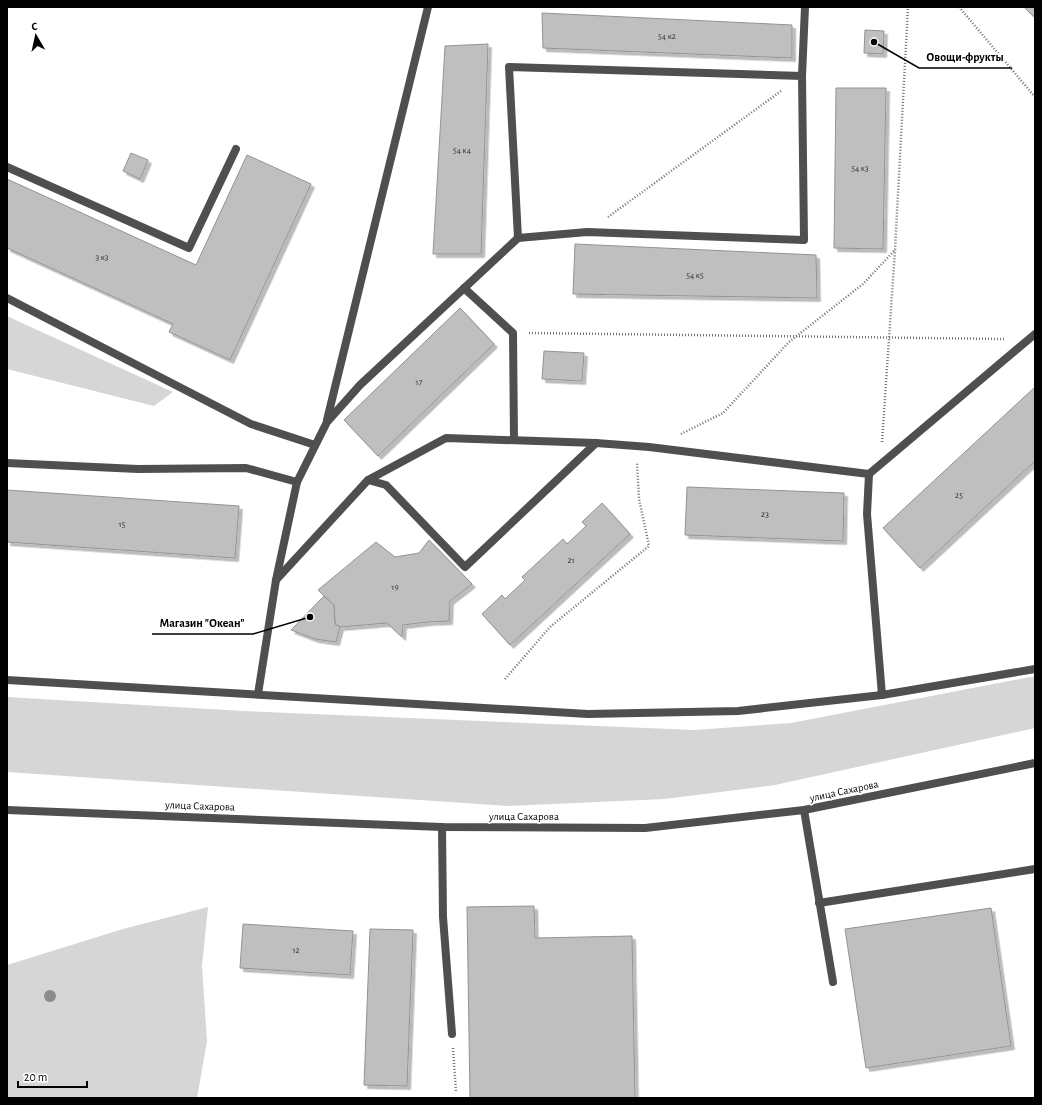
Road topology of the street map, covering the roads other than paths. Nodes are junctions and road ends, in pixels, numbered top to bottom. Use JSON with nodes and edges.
{"nodes":[{"id":1,"x":428,"y":7,"type":"edge"},
{"id":2,"x":805,"y":7,"type":"edge"},
{"id":3,"x":802,"y":76,"type":"junction"},
{"id":4,"x":236,"y":149,"type":"dead end"},
{"id":5,"x":7,"y":167,"type":"edge"},
{"id":6,"x":518,"y":238,"type":"junction"},
{"id":7,"x":464,"y":288,"type":"junction"},
{"id":8,"x":7,"y":298,"type":"edge"},
{"id":9,"x":1032,"y":336,"type":"edge"},
{"id":10,"x":327,"y":422,"type":"junction"},
{"id":11,"x":514,"y":440,"type":"junction"},
{"id":12,"x":596,"y":443,"type":"junction"},
{"id":13,"x":315,"y":446,"type":"junction"},
{"id":14,"x":7,"y":463,"type":"edge"},
{"id":15,"x":868,"y":474,"type":"junction"},
{"id":16,"x":368,"y":480,"type":"junction"},
{"id":17,"x":297,"y":482,"type":"junction"},
{"id":18,"x":276,"y":580,"type":"junction"},
{"id":19,"x":1035,"y":669,"type":"edge"},
{"id":20,"x":7,"y":680,"type":"edge"},
{"id":21,"x":258,"y":694,"type":"junction"},
{"id":22,"x":882,"y":695,"type":"junction"},
{"id":23,"x":1035,"y":763,"type":"edge"},
{"id":24,"x":7,"y":810,"type":"edge"},
{"id":25,"x":804,"y":810,"type":"junction"},
{"id":26,"x":442,"y":827,"type":"junction"},
{"id":27,"x":1035,"y":869,"type":"edge"},
{"id":28,"x":820,"y":903,"type":"junction"},
{"id":29,"x":833,"y":982,"type":"dead end"},
{"id":30,"x":452,"y":1034,"type":"road end"}],
"edges":[{"from":1,"to":10,"type":"street"},
{"from":2,"to":3,"type":"street"},
{"from":3,"to":6,"type":"street"},
{"from":3,"to":6,"type":"street"},
{"from":4,"to":5,"type":"street"},
{"from":6,"to":7,"type":"street"},
{"from":7,"to":10,"type":"street"},
{"from":7,"to":11,"type":"street"},
{"from":8,"to":13,"type":"street"},
{"from":9,"to":15,"type":"street"},
{"from":10,"to":13,"type":"street"},
{"from":11,"to":12,"type":"street"},
{"from":11,"to":16,"type":"street"},
{"from":12,"to":15,"type":"street"},
{"from":12,"to":16,"type":"street"},
{"from":13,"to":17,"type":"street"},
{"from":14,"to":17,"type":"street"},
{"from":15,"to":22,"type":"street"},
{"from":16,"to":18,"type":"street"},
{"from":17,"to":18,"type":"street"},
{"from":18,"to":21,"type":"street"},
{"from":19,"to":22,"type":"street"},
{"from":20,"to":21,"type":"street"},
{"from":21,"to":22,"type":"street"},
{"from":23,"to":25,"type":"street","name":"улица Сахарова"},
{"from":24,"to":26,"type":"street","name":"улица Сахарова"},
{"from":25,"to":26,"type":"street","name":"улица Сахарова"},
{"from":25,"to":28,"type":"street"},
{"from":26,"to":30,"type":"street"},
{"from":27,"to":28,"type":"street"},
{"from":28,"to":29,"type":"street"}]}
